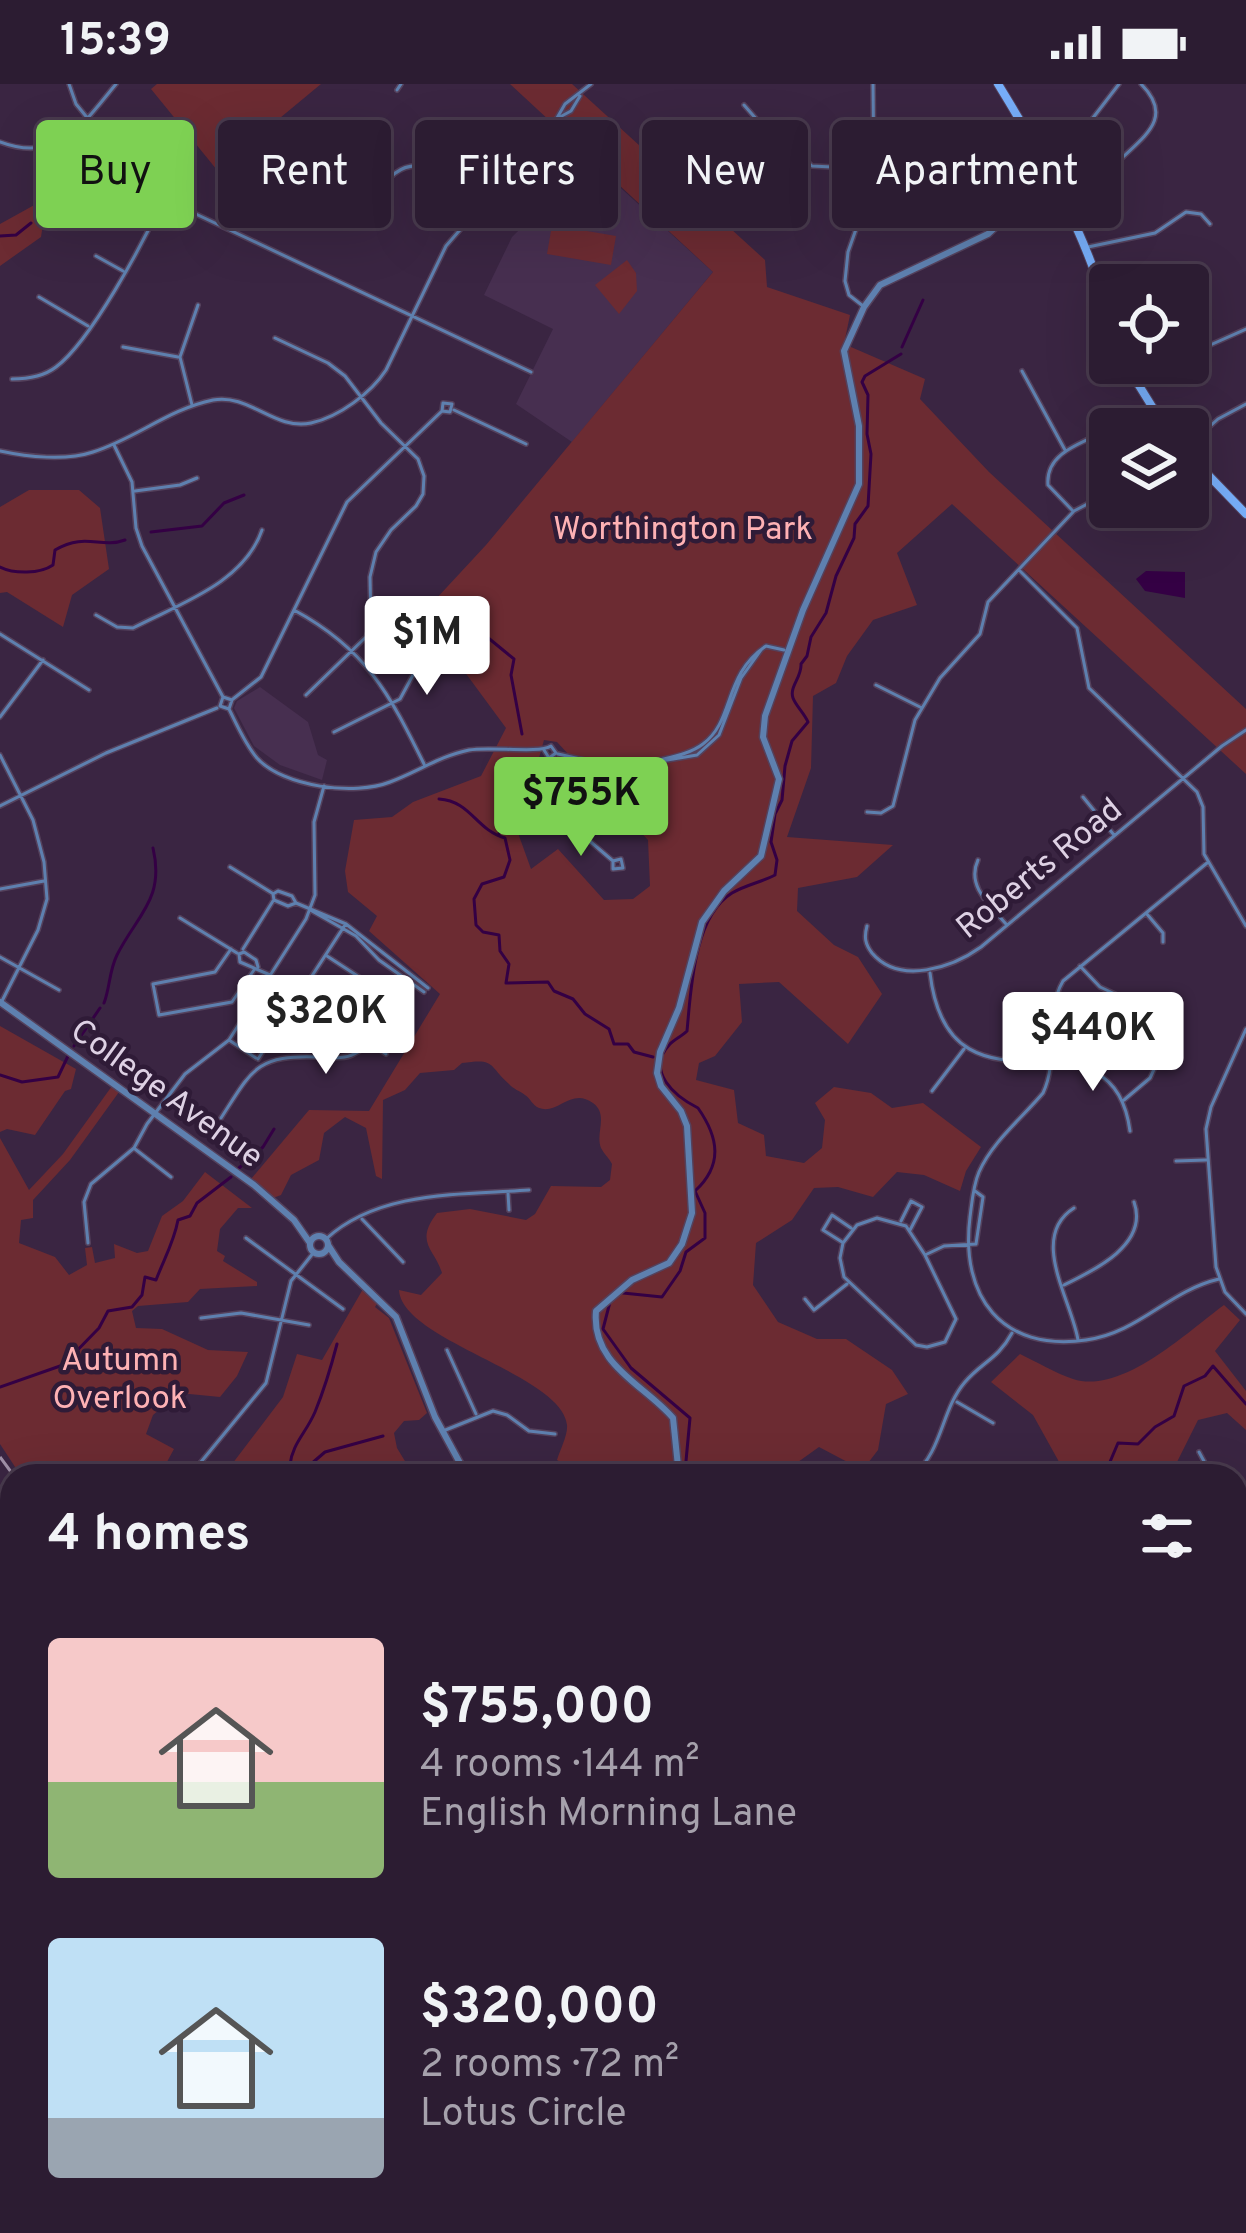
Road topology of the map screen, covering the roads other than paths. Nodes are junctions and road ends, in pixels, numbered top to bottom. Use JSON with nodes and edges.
{"nodes":[{"id":1,"x":69,"y":84,"type":"edge"},
{"id":2,"x":116,"y":84,"type":"edge"},
{"id":3,"x":401,"y":84,"type":"edge"},
{"id":4,"x":591,"y":84,"type":"edge"},
{"id":5,"x":873,"y":84,"type":"edge"},
{"id":6,"x":998,"y":84,"type":"edge"},
{"id":7,"x":1119,"y":84,"type":"edge"},
{"id":8,"x":1141,"y":84,"type":"edge"},
{"id":9,"x":397,"y":91,"type":"dead end"},
{"id":10,"x":744,"y":105,"type":"dead end"},
{"id":11,"x":88,"y":117,"type":"junction"},
{"id":12,"x":90,"y":120,"type":"edge"},
{"id":13,"x":555,"y":120,"type":"edge"},
{"id":14,"x":873,"y":120,"type":"edge"},
{"id":15,"x":1020,"y":120,"type":"edge"},
{"id":16,"x":1091,"y":120,"type":"edge"},
{"id":17,"x":0,"y":142,"type":"edge"},
{"id":18,"x":1123,"y":157,"type":"dead end"},
{"id":19,"x":832,"y":167,"type":"edge"},
{"id":20,"x":194,"y":214,"type":"edge"},
{"id":21,"x":1210,"y":224,"type":"dead end"},
{"id":22,"x":148,"y":228,"type":"edge"},
{"id":23,"x":461,"y":228,"type":"edge"},
{"id":24,"x":857,"y":228,"type":"edge"},
{"id":25,"x":994,"y":228,"type":"edge"},
{"id":26,"x":1077,"y":228,"type":"edge"},
{"id":27,"x":1086,"y":247,"type":"junction"},
{"id":28,"x":96,"y":256,"type":"dead end"},
{"id":29,"x":1092,"y":264,"type":"edge"},
{"id":30,"x":125,"y":272,"type":"junction"},
{"id":31,"x":39,"y":297,"type":"dead end"},
{"id":32,"x":198,"y":305,"type":"dead end"},
{"id":33,"x":864,"y":307,"type":"junction"},
{"id":34,"x":412,"y":315,"type":"junction"},
{"id":35,"x":89,"y":327,"type":"junction"},
{"id":36,"x":1246,"y":329,"type":"edge"},
{"id":37,"x":274,"y":338,"type":"dead end"},
{"id":38,"x":1209,"y":346,"type":"edge"},
{"id":39,"x":123,"y":347,"type":"dead end"},
{"id":40,"x":180,"y":357,"type":"junction"},
{"id":41,"x":1022,"y":371,"type":"dead end"},
{"id":42,"x":531,"y":372,"type":"dead end"},
{"id":43,"x":12,"y":379,"type":"dead end"},
{"id":44,"x":361,"y":396,"type":"junction"},
{"id":45,"x":1246,"y":404,"type":"edge"},
{"id":46,"x":193,"y":406,"type":"junction"},
{"id":47,"x":452,"y":410,"type":"junction"},
{"id":48,"x":442,"y":411,"type":"junction"},
{"id":49,"x":1209,"y":428,"type":"edge"},
{"id":50,"x":1089,"y":440,"type":"edge"},
{"id":51,"x":113,"y":443,"type":"junction"},
{"id":52,"x":526,"y":444,"type":"dead end"},
{"id":53,"x":405,"y":446,"type":"junction"},
{"id":54,"x":0,"y":451,"type":"edge"},
{"id":55,"x":1066,"y":452,"type":"junction"},
{"id":56,"x":1209,"y":473,"type":"edge"},
{"id":57,"x":197,"y":478,"type":"dead end"},
{"id":58,"x":133,"y":491,"type":"junction"},
{"id":59,"x":1089,"y":503,"type":"edge"},
{"id":60,"x":1074,"y":511,"type":"junction"},
{"id":61,"x":1246,"y":514,"type":"edge"},
{"id":62,"x":262,"y":530,"type":"dead end"},
{"id":63,"x":1018,"y":570,"type":"junction"},
{"id":64,"x":174,"y":606,"type":"junction"},
{"id":65,"x":294,"y":610,"type":"junction"},
{"id":66,"x":96,"y":615,"type":"dead end"},
{"id":67,"x":0,"y":634,"type":"edge"},
{"id":68,"x":355,"y":651,"type":"junction"},
{"id":69,"x":786,"y":652,"type":"junction"},
{"id":70,"x":44,"y":658,"type":"junction"},
{"id":71,"x":419,"y":664,"type":"dead end"},
{"id":72,"x":875,"y":686,"type":"dead end"},
{"id":73,"x":89,"y":690,"type":"dead end"},
{"id":74,"x":306,"y":695,"type":"dead end"},
{"id":75,"x":223,"y":697,"type":"junction"},
{"id":76,"x":232,"y":700,"type":"junction"},
{"id":77,"x":394,"y":704,"type":"junction"},
{"id":78,"x":220,"y":706,"type":"junction"},
{"id":79,"x":921,"y":708,"type":"junction"},
{"id":80,"x":229,"y":709,"type":"junction"},
{"id":81,"x":0,"y":718,"type":"edge"},
{"id":82,"x":1246,"y":730,"type":"edge"},
{"id":83,"x":334,"y":732,"type":"dead end"},
{"id":84,"x":544,"y":751,"type":"junction"},
{"id":85,"x":556,"y":753,"type":"junction"},
{"id":86,"x":0,"y":755,"type":"edge"},
{"id":87,"x":549,"y":758,"type":"junction"},
{"id":88,"x":425,"y":765,"type":"junction"},
{"id":89,"x":1185,"y":778,"type":"junction"},
{"id":90,"x":324,"y":786,"type":"junction"},
{"id":91,"x":21,"y":796,"type":"junction"},
{"id":92,"x":1083,"y":797,"type":"dead end"},
{"id":93,"x":0,"y":806,"type":"edge"},
{"id":94,"x":867,"y":812,"type":"dead end"},
{"id":95,"x":1115,"y":837,"type":"junction"},
{"id":96,"x":978,"y":860,"type":"dead end"},
{"id":97,"x":613,"y":861,"type":"dead end"},
{"id":98,"x":1208,"y":863,"type":"junction"},
{"id":99,"x":230,"y":867,"type":"dead end"},
{"id":100,"x":46,"y":881,"type":"junction"},
{"id":101,"x":0,"y":889,"type":"edge"},
{"id":102,"x":274,"y":897,"type":"junction"},
{"id":103,"x":296,"y":903,"type":"junction"},
{"id":104,"x":311,"y":909,"type":"junction"},
{"id":105,"x":1145,"y":911,"type":"junction"},
{"id":106,"x":180,"y":917,"type":"dead end"},
{"id":107,"x":345,"y":926,"type":"junction"},
{"id":108,"x":867,"y":926,"type":"dead end"},
{"id":109,"x":1007,"y":926,"type":"junction"},
{"id":110,"x":1246,"y":926,"type":"edge"},
{"id":111,"x":1163,"y":942,"type":"dead end"},
{"id":112,"x":231,"y":949,"type":"junction"},
{"id":113,"x":240,"y":953,"type":"junction"},
{"id":114,"x":325,"y":955,"type":"junction"},
{"id":115,"x":0,"y":957,"type":"edge"},
{"id":116,"x":18,"y":965,"type":"junction"},
{"id":117,"x":1079,"y":965,"type":"junction"},
{"id":118,"x":256,"y":968,"type":"junction"},
{"id":119,"x":929,"y":969,"type":"junction"},
{"id":120,"x":270,"y":975,"type":"junction"},
{"id":121,"x":59,"y":990,"type":"dead end"},
{"id":122,"x":426,"y":990,"type":"dead end"},
{"id":123,"x":300,"y":994,"type":"junction"},
{"id":124,"x":1118,"y":995,"type":"dead end"},
{"id":125,"x":1,"y":1002,"type":"edge"},
{"id":126,"x":396,"y":1003,"type":"junction"},
{"id":127,"x":410,"y":1021,"type":"dead end"},
{"id":128,"x":1246,"y":1029,"type":"edge"},
{"id":129,"x":229,"y":1040,"type":"junction"},
{"id":130,"x":370,"y":1041,"type":"junction"},
{"id":131,"x":1167,"y":1041,"type":"dead end"},
{"id":132,"x":965,"y":1048,"type":"junction"},
{"id":133,"x":1237,"y":1051,"type":"junction"},
{"id":134,"x":386,"y":1054,"type":"dead end"},
{"id":135,"x":1246,"y":1055,"type":"edge"},
{"id":136,"x":260,"y":1060,"type":"junction"},
{"id":137,"x":1052,"y":1062,"type":"junction"},
{"id":138,"x":932,"y":1091,"type":"dead end"},
{"id":139,"x":1123,"y":1101,"type":"junction"},
{"id":140,"x":154,"y":1114,"type":"junction"},
{"id":141,"x":221,"y":1118,"type":"dead end"},
{"id":142,"x":1130,"y":1131,"type":"dead end"},
{"id":143,"x":134,"y":1148,"type":"junction"},
{"id":144,"x":1208,"y":1160,"type":"junction"},
{"id":145,"x":1176,"y":1161,"type":"dead end"},
{"id":146,"x":171,"y":1177,"type":"dead end"},
{"id":147,"x":529,"y":1190,"type":"dead end"},
{"id":148,"x":974,"y":1190,"type":"junction"},
{"id":149,"x":508,"y":1192,"type":"junction"},
{"id":150,"x":1134,"y":1202,"type":"dead end"},
{"id":151,"x":1074,"y":1208,"type":"dead end"},
{"id":152,"x":509,"y":1210,"type":"dead end"},
{"id":153,"x":361,"y":1217,"type":"junction"},
{"id":154,"x":900,"y":1222,"type":"junction"},
{"id":155,"x":853,"y":1229,"type":"junction"},
{"id":156,"x":910,"y":1230,"type":"junction"},
{"id":157,"x":246,"y":1238,"type":"dead end"},
{"id":158,"x":88,"y":1243,"type":"dead end"},
{"id":159,"x":843,"y":1243,"type":"junction"},
{"id":160,"x":319,"y":1245,"type":"junction"},
{"id":161,"x":968,"y":1245,"type":"junction"},
{"id":162,"x":925,"y":1255,"type":"junction"},
{"id":163,"x":403,"y":1262,"type":"dead end"},
{"id":164,"x":294,"y":1274,"type":"junction"},
{"id":165,"x":1219,"y":1280,"type":"junction"},
{"id":166,"x":848,"y":1283,"type":"junction"},
{"id":167,"x":1063,"y":1286,"type":"junction"},
{"id":168,"x":805,"y":1299,"type":"dead end"},
{"id":169,"x":343,"y":1309,"type":"dead end"},
{"id":170,"x":1246,"y":1314,"type":"edge"},
{"id":171,"x":201,"y":1318,"type":"dead end"},
{"id":172,"x":282,"y":1318,"type":"junction"},
{"id":173,"x":309,"y":1325,"type":"dead end"},
{"id":174,"x":1013,"y":1331,"type":"junction"},
{"id":175,"x":1078,"y":1341,"type":"junction"},
{"id":176,"x":449,"y":1352,"type":"dead end"},
{"id":177,"x":955,"y":1402,"type":"junction"},
{"id":178,"x":476,"y":1416,"type":"junction"},
{"id":179,"x":993,"y":1423,"type":"dead end"},
{"id":180,"x":441,"y":1432,"type":"junction"},
{"id":181,"x":555,"y":1434,"type":"dead end"},
{"id":182,"x":1198,"y":1452,"type":"dead end"},
{"id":183,"x":199,"y":1464,"type":"edge"},
{"id":184,"x":460,"y":1464,"type":"edge"},
{"id":185,"x":678,"y":1464,"type":"edge"},
{"id":186,"x":924,"y":1464,"type":"edge"},
{"id":187,"x":1205,"y":1464,"type":"edge"}],
"edges":[{"from":1,"to":11,"type":"street"},
{"from":2,"to":11,"type":"street"},
{"from":3,"to":9,"type":"street"},
{"from":4,"to":13,"type":"street"},
{"from":5,"to":14,"type":"street"},
{"from":6,"to":15,"type":"main road"},
{"from":7,"to":16,"type":"street"},
{"from":8,"to":18,"type":"street"},
{"from":10,"to":19,"type":"street"},
{"from":11,"to":12,"type":"street"},
{"from":11,"to":17,"type":"street"},
{"from":20,"to":34,"type":"street"},
{"from":21,"to":27,"type":"street"},
{"from":22,"to":30,"type":"street"},
{"from":23,"to":34,"type":"street"},
{"from":24,"to":33,"type":"street"},
{"from":25,"to":33,"type":"street"},
{"from":26,"to":27,"type":"main road"},
{"from":27,"to":29,"type":"main road"},
{"from":28,"to":30,"type":"street"},
{"from":30,"to":35,"type":"street"},
{"from":31,"to":35,"type":"street"},
{"from":32,"to":40,"type":"street"},
{"from":33,"to":69,"type":"street"},
{"from":34,"to":42,"type":"street"},
{"from":34,"to":44,"type":"street"},
{"from":35,"to":43,"type":"street"},
{"from":36,"to":38,"type":"street"},
{"from":37,"to":44,"type":"street"},
{"from":39,"to":40,"type":"street"},
{"from":40,"to":46,"type":"street"},
{"from":41,"to":55,"type":"street"},
{"from":44,"to":46,"type":"street"},
{"from":44,"to":53,"type":"street"},
{"from":45,"to":49,"type":"street"},
{"from":46,"to":51,"type":"street"},
{"from":47,"to":48,"type":"street"},
{"from":47,"to":48,"type":"street"},
{"from":47,"to":52,"type":"street"},
{"from":48,"to":53,"type":"street"},
{"from":50,"to":55,"type":"street"},
{"from":51,"to":54,"type":"street"},
{"from":51,"to":58,"type":"street"},
{"from":53,"to":65,"type":"street"},
{"from":53,"to":68,"type":"street"},
{"from":55,"to":60,"type":"street"},
{"from":56,"to":61,"type":"main road"},
{"from":57,"to":58,"type":"street"},
{"from":58,"to":64,"type":"street"},
{"from":59,"to":60,"type":"street"},
{"from":60,"to":63,"type":"street"},
{"from":62,"to":64,"type":"street"},
{"from":63,"to":79,"type":"street"},
{"from":63,"to":89,"type":"street"},
{"from":64,"to":66,"type":"street"},
{"from":64,"to":75,"type":"street"},
{"from":65,"to":68,"type":"street"},
{"from":65,"to":76,"type":"street"},
{"from":67,"to":70,"type":"street"},
{"from":68,"to":74,"type":"street"},
{"from":68,"to":77,"type":"street"},
{"from":69,"to":85,"type":"street"},
{"from":69,"to":185,"type":"street"},
{"from":70,"to":73,"type":"street"},
{"from":70,"to":81,"type":"street"},
{"from":71,"to":77,"type":"street"},
{"from":72,"to":79,"type":"street"},
{"from":75,"to":76,"type":"street"},
{"from":75,"to":78,"type":"street"},
{"from":76,"to":80,"type":"street"},
{"from":77,"to":83,"type":"street"},
{"from":77,"to":88,"type":"street"},
{"from":78,"to":80,"type":"street"},
{"from":78,"to":91,"type":"street"},
{"from":79,"to":94,"type":"street"},
{"from":80,"to":90,"type":"street"},
{"from":82,"to":89,"type":"street","name":"Roberts Road"},
{"from":84,"to":85,"type":"street"},
{"from":84,"to":87,"type":"street"},
{"from":84,"to":88,"type":"street"},
{"from":85,"to":87,"type":"street"},
{"from":86,"to":91,"type":"street"},
{"from":87,"to":97,"type":"street"},
{"from":88,"to":90,"type":"street"},
{"from":89,"to":95,"type":"street","name":"Roberts Road"},
{"from":89,"to":98,"type":"street"},
{"from":90,"to":104,"type":"street"},
{"from":91,"to":93,"type":"street"},
{"from":91,"to":100,"type":"street"},
{"from":92,"to":95,"type":"street"},
{"from":95,"to":109,"type":"street","name":"Roberts Road"},
{"from":96,"to":109,"type":"street"},
{"from":98,"to":105,"type":"street"},
{"from":98,"to":110,"type":"street"},
{"from":99,"to":102,"type":"street"},
{"from":100,"to":101,"type":"street"},
{"from":100,"to":116,"type":"street"},
{"from":102,"to":103,"type":"street"},
{"from":102,"to":103,"type":"street"},
{"from":102,"to":113,"type":"street"},
{"from":103,"to":104,"type":"street"},
{"from":104,"to":107,"type":"street"},
{"from":104,"to":120,"type":"street"},
{"from":105,"to":111,"type":"street"},
{"from":105,"to":117,"type":"street"},
{"from":106,"to":112,"type":"street"},
{"from":107,"to":114,"type":"street"},
{"from":107,"to":122,"type":"street"},
{"from":108,"to":119,"type":"street","name":"Roberts Road"},
{"from":109,"to":119,"type":"street","name":"Roberts Road"},
{"from":112,"to":113,"type":"street"},
{"from":112,"to":118,"type":"street"},
{"from":113,"to":118,"type":"street"},
{"from":113,"to":118,"type":"street"},
{"from":114,"to":123,"type":"street"},
{"from":114,"to":126,"type":"street"},
{"from":115,"to":116,"type":"street"},
{"from":116,"to":121,"type":"street"},
{"from":116,"to":125,"type":"street"},
{"from":117,"to":124,"type":"street"},
{"from":117,"to":137,"type":"street"},
{"from":118,"to":120,"type":"street"},
{"from":119,"to":132,"type":"street"},
{"from":120,"to":123,"type":"street"},
{"from":120,"to":129,"type":"street"},
{"from":123,"to":130,"type":"street"},
{"from":123,"to":136,"type":"street"},
{"from":125,"to":140,"type":"street","name":"College Avenue"},
{"from":126,"to":127,"type":"street"},
{"from":126,"to":130,"type":"street"},
{"from":128,"to":133,"type":"street"},
{"from":129,"to":136,"type":"street"},
{"from":129,"to":140,"type":"street"},
{"from":130,"to":134,"type":"street"},
{"from":130,"to":136,"type":"street"},
{"from":131,"to":139,"type":"street"},
{"from":132,"to":137,"type":"street"},
{"from":132,"to":138,"type":"street"},
{"from":133,"to":135,"type":"street"},
{"from":133,"to":144,"type":"street"},
{"from":136,"to":141,"type":"street"},
{"from":137,"to":139,"type":"street"},
{"from":137,"to":148,"type":"street"},
{"from":139,"to":142,"type":"street"},
{"from":140,"to":143,"type":"street"},
{"from":140,"to":160,"type":"street","name":"College Avenue"},
{"from":143,"to":146,"type":"street"},
{"from":143,"to":158,"type":"street"},
{"from":144,"to":145,"type":"street"},
{"from":144,"to":165,"type":"street"},
{"from":147,"to":149,"type":"street"},
{"from":148,"to":161,"type":"street"},
{"from":148,"to":161,"type":"street"},
{"from":149,"to":152,"type":"street"},
{"from":149,"to":153,"type":"street"},
{"from":150,"to":167,"type":"street"},
{"from":151,"to":167,"type":"street"},
{"from":153,"to":160,"type":"street"},
{"from":153,"to":163,"type":"street"},
{"from":154,"to":155,"type":"street"},
{"from":154,"to":156,"type":"street"},
{"from":154,"to":156,"type":"street"},
{"from":155,"to":159,"type":"street"},
{"from":155,"to":159,"type":"street"},
{"from":156,"to":162,"type":"street"},
{"from":157,"to":164,"type":"street"},
{"from":159,"to":166,"type":"street"},
{"from":160,"to":164,"type":"street"},
{"from":160,"to":180,"type":"street"},
{"from":161,"to":162,"type":"street"},
{"from":161,"to":174,"type":"street"},
{"from":162,"to":166,"type":"street"},
{"from":164,"to":169,"type":"street"},
{"from":164,"to":172,"type":"street"},
{"from":165,"to":170,"type":"street"},
{"from":165,"to":175,"type":"street"},
{"from":166,"to":168,"type":"street"},
{"from":167,"to":175,"type":"street"},
{"from":171,"to":172,"type":"street"},
{"from":172,"to":173,"type":"street"},
{"from":172,"to":183,"type":"street"},
{"from":174,"to":175,"type":"street"},
{"from":174,"to":177,"type":"street"},
{"from":176,"to":178,"type":"street"},
{"from":177,"to":179,"type":"street"},
{"from":177,"to":186,"type":"street"},
{"from":178,"to":180,"type":"street"},
{"from":178,"to":181,"type":"street"},
{"from":180,"to":184,"type":"street"},
{"from":182,"to":187,"type":"street"}]}
